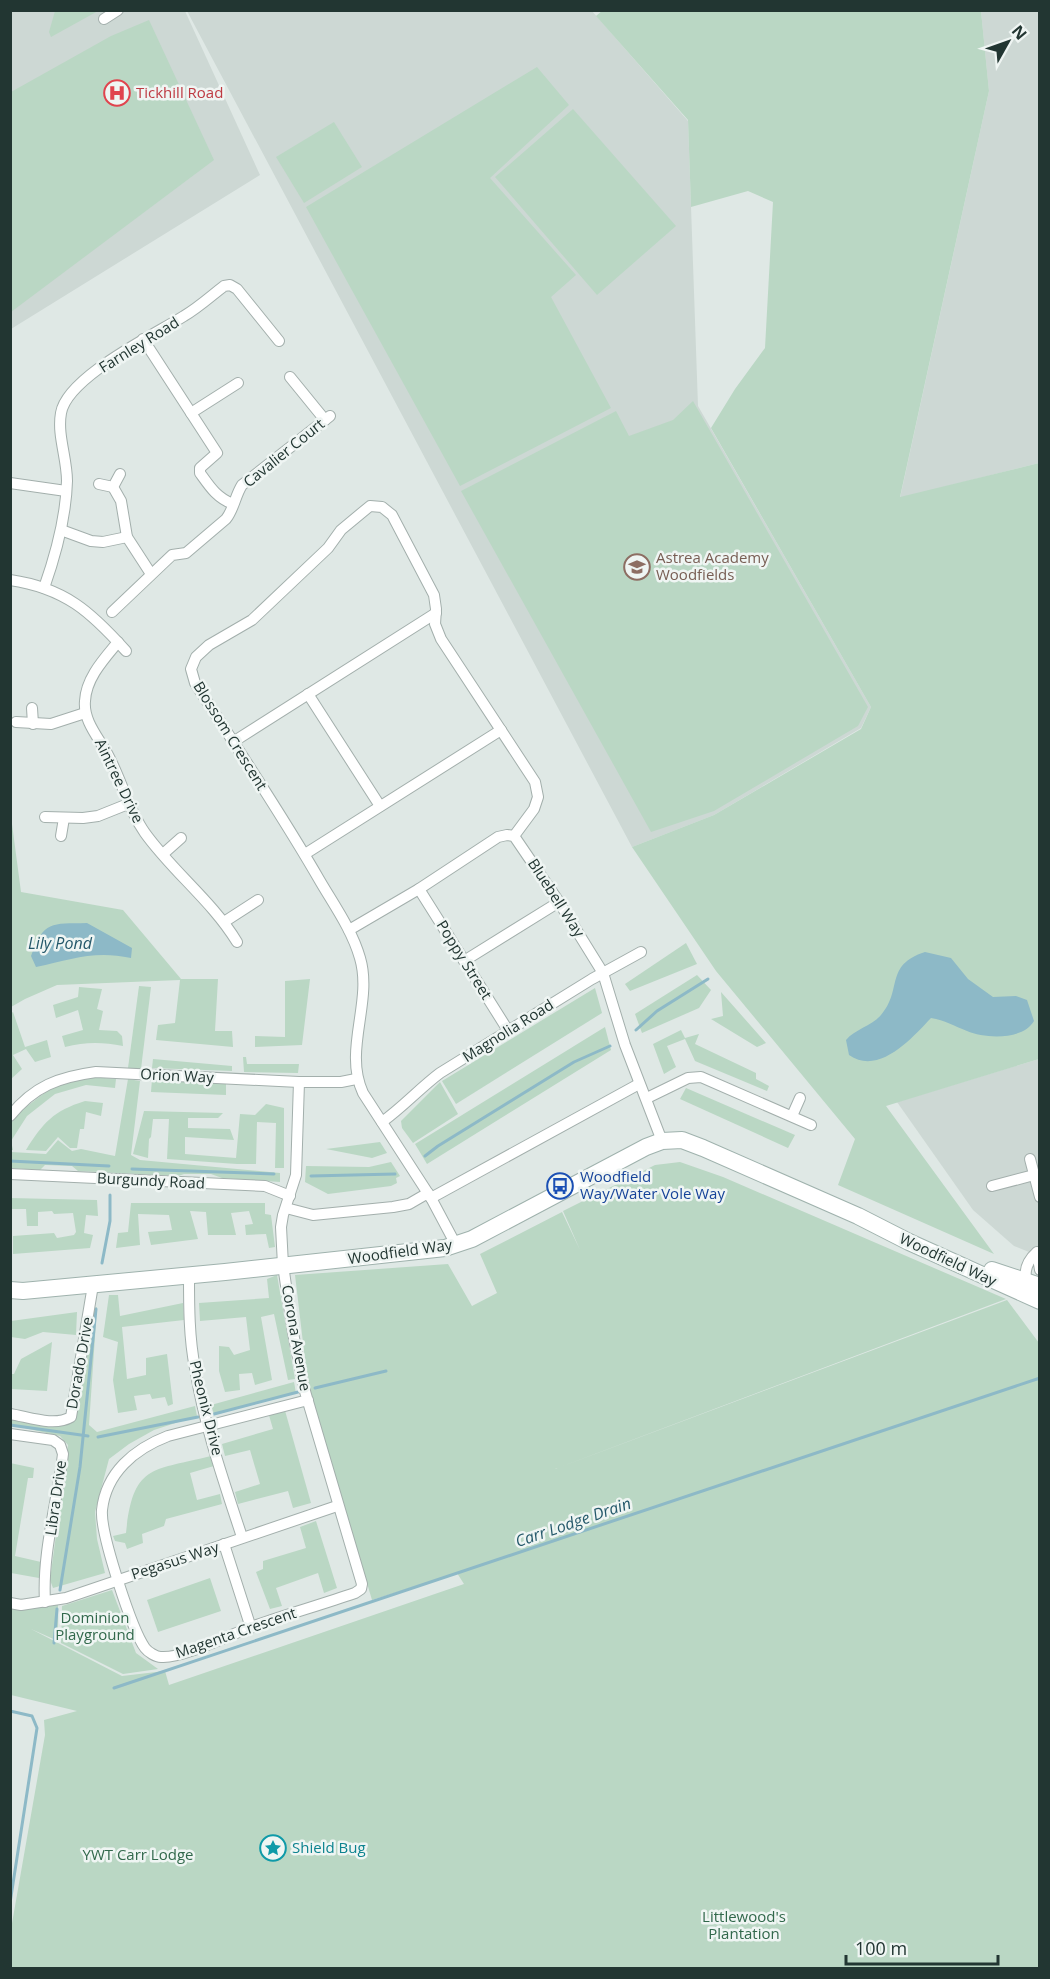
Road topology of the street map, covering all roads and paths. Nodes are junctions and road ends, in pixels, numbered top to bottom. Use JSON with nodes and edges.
{"nodes":[{"id":1,"x":118,"y":10,"type":"edge"},
{"id":2,"x":104,"y":19,"type":"dead end"},
{"id":3,"x":143,"y":339,"type":"junction"},
{"id":4,"x":279,"y":341,"type":"dead end"},
{"id":5,"x":290,"y":377,"type":"dead end"},
{"id":6,"x":238,"y":383,"type":"dead end"},
{"id":7,"x":191,"y":413,"type":"junction"},
{"id":8,"x":120,"y":474,"type":"dead end"},
{"id":9,"x":10,"y":483,"type":"edge"},
{"id":10,"x":99,"y":484,"type":"dead end"},
{"id":11,"x":113,"y":487,"type":"junction"},
{"id":12,"x":66,"y":491,"type":"junction"},
{"id":13,"x":233,"y":504,"type":"junction"},
{"id":14,"x":61,"y":530,"type":"junction"},
{"id":15,"x":127,"y":537,"type":"junction"},
{"id":16,"x":151,"y":574,"type":"junction"},
{"id":17,"x":10,"y":580,"type":"edge"},
{"id":18,"x":44,"y":588,"type":"junction"},
{"id":19,"x":112,"y":612,"type":"dead end"},
{"id":20,"x":436,"y":613,"type":"junction"},
{"id":21,"x":118,"y":642,"type":"junction"},
{"id":22,"x":126,"y":651,"type":"dead end"},
{"id":23,"x":308,"y":694,"type":"junction"},
{"id":24,"x":32,"y":708,"type":"dead end"},
{"id":25,"x":85,"y":713,"type":"junction"},
{"id":26,"x":16,"y":722,"type":"dead end"},
{"id":27,"x":33,"y":724,"type":"junction"},
{"id":28,"x":501,"y":730,"type":"junction"},
{"id":29,"x":233,"y":742,"type":"junction"},
{"id":30,"x":128,"y":804,"type":"junction"},
{"id":31,"x":380,"y":806,"type":"junction"},
{"id":32,"x":45,"y":818,"type":"dead end"},
{"id":33,"x":64,"y":818,"type":"junction"},
{"id":34,"x":61,"y":836,"type":"dead end"},
{"id":35,"x":514,"y":836,"type":"junction"},
{"id":36,"x":181,"y":838,"type":"dead end"},
{"id":37,"x":163,"y":854,"type":"junction"},
{"id":38,"x":305,"y":854,"type":"junction"},
{"id":39,"x":419,"y":889,"type":"junction"},
{"id":40,"x":258,"y":900,"type":"dead end"},
{"id":41,"x":559,"y":902,"type":"junction"},
{"id":42,"x":224,"y":922,"type":"junction"},
{"id":43,"x":349,"y":930,"type":"junction"},
{"id":44,"x":237,"y":942,"type":"dead end"},
{"id":45,"x":641,"y":952,"type":"dead end"},
{"id":46,"x":464,"y":961,"type":"junction"},
{"id":47,"x":603,"y":973,"type":"junction"},
{"id":48,"x":509,"y":1032,"type":"junction"},
{"id":49,"x":356,"y":1079,"type":"junction"},
{"id":50,"x":299,"y":1082,"type":"junction"},
{"id":51,"x":639,"y":1084,"type":"junction"},
{"id":52,"x":647,"y":1098,"type":"junction"},
{"id":53,"x":800,"y":1098,"type":"dead end"},
{"id":54,"x":10,"y":1116,"type":"edge"},
{"id":55,"x":792,"y":1116,"type":"junction"},
{"id":56,"x":382,"y":1122,"type":"junction"},
{"id":57,"x":812,"y":1125,"type":"dead end"},
{"id":58,"x":662,"y":1141,"type":"junction"},
{"id":59,"x":1034,"y":1166,"type":"edge"},
{"id":60,"x":10,"y":1174,"type":"edge"},
{"id":61,"x":992,"y":1186,"type":"dead end"},
{"id":62,"x":290,"y":1196,"type":"junction"},
{"id":63,"x":430,"y":1196,"type":"junction"},
{"id":64,"x":1040,"y":1197,"type":"edge"},
{"id":65,"x":286,"y":1208,"type":"junction"},
{"id":66,"x":858,"y":1216,"type":"junction"},
{"id":67,"x":456,"y":1245,"type":"junction"},
{"id":68,"x":1038,"y":1250,"type":"edge"},
{"id":69,"x":283,"y":1265,"type":"junction"},
{"id":70,"x":1040,"y":1270,"type":"edge"},
{"id":71,"x":189,"y":1276,"type":"junction"},
{"id":72,"x":1033,"y":1284,"type":"edge"},
{"id":73,"x":93,"y":1285,"type":"junction"},
{"id":74,"x":10,"y":1290,"type":"edge"},
{"id":75,"x":1040,"y":1301,"type":"edge"},
{"id":76,"x":308,"y":1400,"type":"junction"},
{"id":77,"x":10,"y":1414,"type":"edge"},
{"id":78,"x":208,"y":1425,"type":"junction"},
{"id":79,"x":10,"y":1434,"type":"edge"},
{"id":80,"x":338,"y":1506,"type":"junction"},
{"id":81,"x":242,"y":1537,"type":"junction"},
{"id":82,"x":224,"y":1544,"type":"junction"},
{"id":83,"x":118,"y":1580,"type":"junction"},
{"id":84,"x":362,"y":1588,"type":"joint"},
{"id":85,"x":45,"y":1602,"type":"junction"},
{"id":86,"x":10,"y":1603,"type":"edge"},
{"id":87,"x":250,"y":1628,"type":"junction"}],
"edges":[{"from":1,"to":2,"type":"street"},
{"from":3,"to":4,"type":"street","name":"Farnley Road"},
{"from":3,"to":7,"type":"street"},
{"from":3,"to":12,"type":"street","name":"Farnley Road"},
{"from":5,"to":13,"type":"street","name":"Cavalier Court"},
{"from":6,"to":7,"type":"street"},
{"from":7,"to":13,"type":"street"},
{"from":8,"to":11,"type":"street"},
{"from":9,"to":12,"type":"street"},
{"from":10,"to":11,"type":"street"},
{"from":11,"to":15,"type":"street"},
{"from":12,"to":14,"type":"street","name":"Farnley Road"},
{"from":13,"to":16,"type":"street","name":"Cavalier Court"},
{"from":14,"to":15,"type":"street"},
{"from":14,"to":18,"type":"street","name":"Farnley Road"},
{"from":15,"to":16,"type":"street"},
{"from":16,"to":19,"type":"street","name":"Cavalier Court"},
{"from":17,"to":18,"type":"street"},
{"from":18,"to":21,"type":"street"},
{"from":20,"to":23,"type":"street"},
{"from":20,"to":28,"type":"street","name":"Blossom Crescent"},
{"from":20,"to":29,"type":"street","name":"Blossom Crescent"},
{"from":21,"to":22,"type":"street"},
{"from":21,"to":25,"type":"street"},
{"from":23,"to":29,"type":"street"},
{"from":23,"to":31,"type":"street"},
{"from":24,"to":27,"type":"street"},
{"from":25,"to":27,"type":"street"},
{"from":25,"to":30,"type":"street","name":"Aintree Drive"},
{"from":26,"to":27,"type":"street"},
{"from":28,"to":31,"type":"street"},
{"from":28,"to":35,"type":"street","name":"Blossom Crescent"},
{"from":29,"to":38,"type":"street","name":"Blossom Crescent"},
{"from":30,"to":33,"type":"street"},
{"from":30,"to":37,"type":"street","name":"Aintree Drive"},
{"from":31,"to":38,"type":"street"},
{"from":32,"to":33,"type":"street"},
{"from":33,"to":34,"type":"street"},
{"from":35,"to":39,"type":"street"},
{"from":35,"to":41,"type":"street","name":"Bluebell Way"},
{"from":36,"to":37,"type":"street"},
{"from":37,"to":42,"type":"street","name":"Aintree Drive"},
{"from":38,"to":43,"type":"street","name":"Blossom Crescent"},
{"from":39,"to":43,"type":"street"},
{"from":39,"to":46,"type":"street","name":"Poppy Street"},
{"from":40,"to":42,"type":"street"},
{"from":41,"to":46,"type":"street"},
{"from":41,"to":47,"type":"street","name":"Bluebell Way"},
{"from":42,"to":44,"type":"street","name":"Aintree Drive"},
{"from":43,"to":49,"type":"street","name":"Blossom Crescent"},
{"from":45,"to":47,"type":"street","name":"Magnolia Road"},
{"from":46,"to":48,"type":"street","name":"Poppy Street"},
{"from":47,"to":48,"type":"street","name":"Magnolia Road"},
{"from":47,"to":51,"type":"street","name":"Bluebell Way"},
{"from":48,"to":56,"type":"street","name":"Magnolia Road"},
{"from":49,"to":50,"type":"street","name":"Orion Way"},
{"from":49,"to":56,"type":"street"},
{"from":50,"to":54,"type":"street","name":"Orion Way"},
{"from":50,"to":62,"type":"street","name":"Corona Avenue"},
{"from":51,"to":52,"type":"street","name":"Bluebell Way"},
{"from":51,"to":63,"type":"street"},
{"from":52,"to":55,"type":"street"},
{"from":52,"to":58,"type":"street","name":"Bluebell Way"},
{"from":53,"to":55,"type":"street"},
{"from":55,"to":57,"type":"street"},
{"from":56,"to":63,"type":"street"},
{"from":58,"to":66,"type":"street","name":"Woodfield Way"},
{"from":58,"to":67,"type":"street","name":"Woodfield Way"},
{"from":59,"to":61,"type":"street"},
{"from":59,"to":64,"type":"street"},
{"from":60,"to":62,"type":"street","name":"Burgundy Road"},
{"from":62,"to":65,"type":"street","name":"Corona Avenue"},
{"from":63,"to":65,"type":"street"},
{"from":63,"to":67,"type":"street"},
{"from":65,"to":69,"type":"street","name":"Corona Avenue"},
{"from":66,"to":72,"type":"street","name":"Woodfield Way"},
{"from":66,"to":75,"type":"street","name":"Woodfield Way"},
{"from":67,"to":69,"type":"street","name":"Woodfield Way"},
{"from":68,"to":70,"type":"street"},
{"from":68,"to":72,"type":"street"},
{"from":69,"to":71,"type":"street","name":"Woodfield Way"},
{"from":69,"to":76,"type":"street","name":"Corona Avenue"},
{"from":71,"to":73,"type":"street","name":"Woodfield Way"},
{"from":71,"to":78,"type":"street","name":"Pheonix Drive"},
{"from":72,"to":75,"type":"street","name":"Woodfield Way"},
{"from":73,"to":74,"type":"street","name":"Woodfield Way"},
{"from":73,"to":77,"type":"street","name":"Dorado Drive"},
{"from":76,"to":78,"type":"street","name":"Magenta Crescent"},
{"from":76,"to":80,"type":"street","name":"Corona Avenue"},
{"from":78,"to":81,"type":"street","name":"Pheonix Drive"},
{"from":78,"to":83,"type":"street","name":"Magenta Crescent"},
{"from":79,"to":85,"type":"street","name":"Libra Drive"},
{"from":80,"to":81,"type":"street","name":"Pegasus Way"},
{"from":80,"to":84,"type":"street","name":"Corona Avenue"},
{"from":81,"to":82,"type":"street","name":"Pegasus Way"},
{"from":82,"to":83,"type":"street","name":"Pegasus Way"},
{"from":82,"to":87,"type":"street"},
{"from":83,"to":85,"type":"street","name":"Pegasus Way"},
{"from":83,"to":87,"type":"street","name":"Magenta Crescent"},
{"from":84,"to":87,"type":"street","name":"Magenta Crescent"},
{"from":85,"to":86,"type":"street","name":"Pegasus Way"}]}
